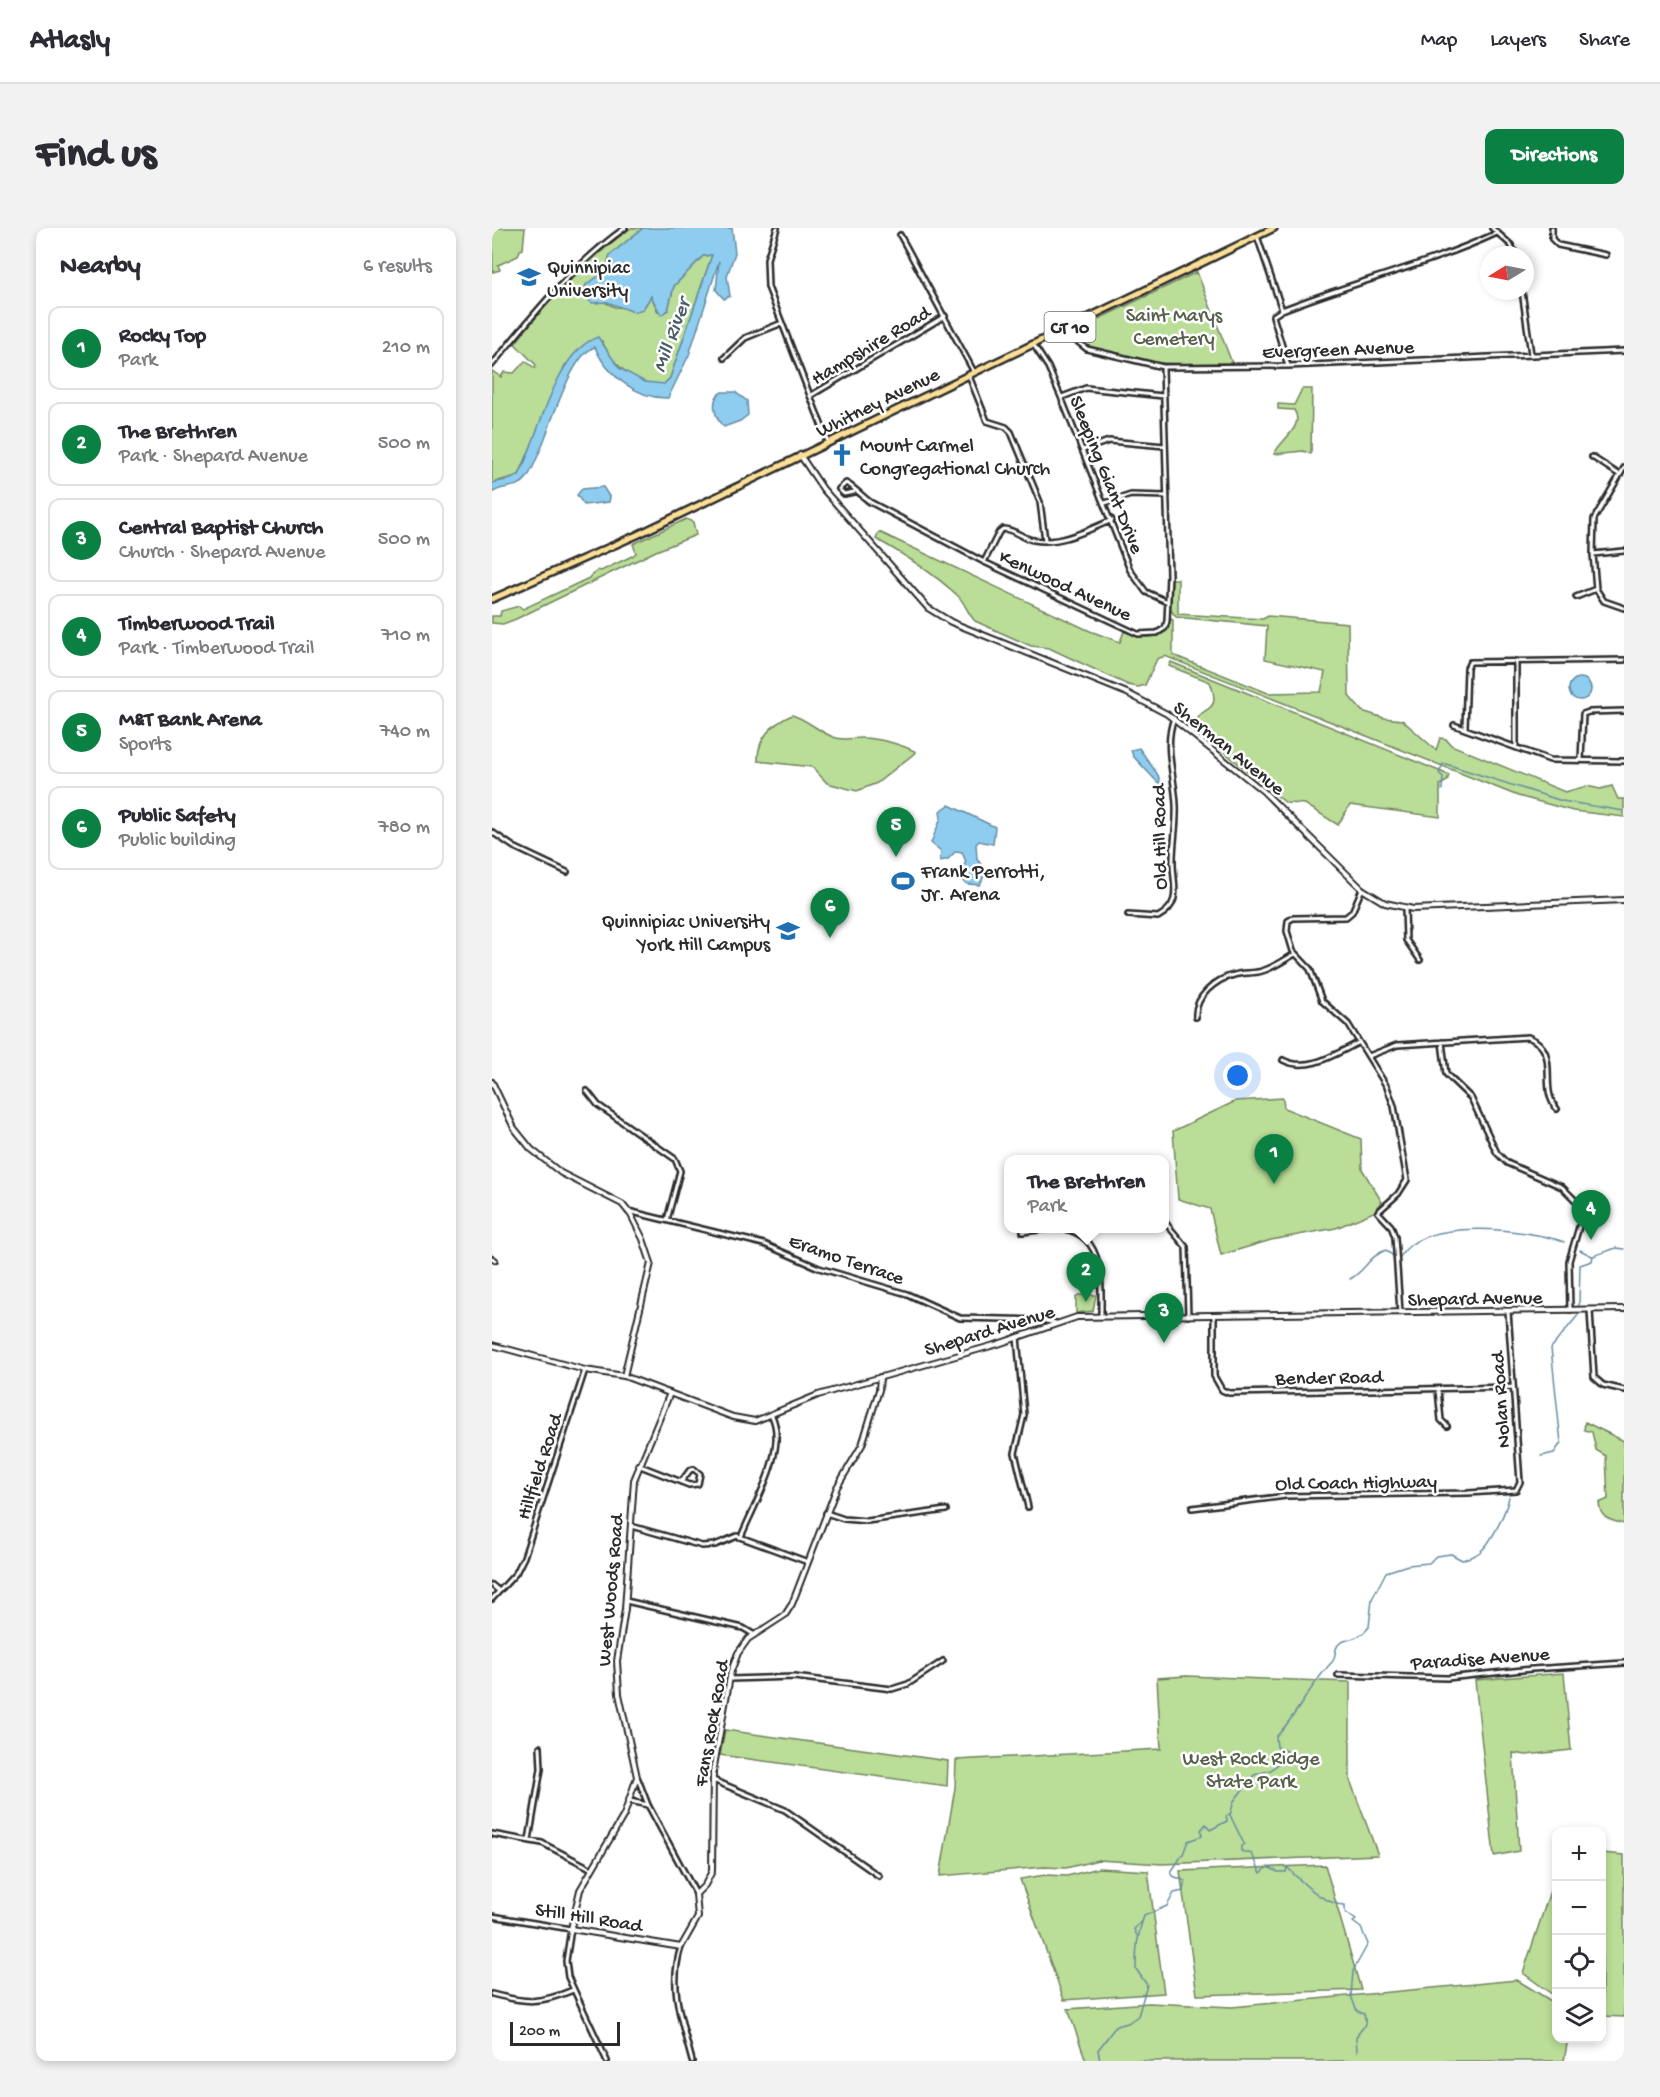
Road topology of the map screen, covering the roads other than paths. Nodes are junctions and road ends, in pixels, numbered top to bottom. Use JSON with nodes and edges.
{"nodes":[{"id":1,"x":626,"y":228,"type":"edge"},
{"id":2,"x":777,"y":228,"type":"edge"},
{"id":3,"x":1275,"y":228,"type":"edge"},
{"id":4,"x":1492,"y":228,"type":"edge"},
{"id":5,"x":1552,"y":228,"type":"edge"},
{"id":6,"x":1497,"y":233,"type":"junction"},
{"id":7,"x":900,"y":235,"type":"dead end"},
{"id":8,"x":1257,"y":236,"type":"junction"},
{"id":9,"x":1512,"y":246,"type":"edge"},
{"id":10,"x":1606,"y":255,"type":"dead end"},
{"id":11,"x":1523,"y":300,"type":"edge"},
{"id":12,"x":1282,"y":310,"type":"junction"},
{"id":13,"x":945,"y":316,"type":"junction"},
{"id":14,"x":782,"y":323,"type":"junction"},
{"id":15,"x":1063,"y":330,"type":"junction"},
{"id":16,"x":1033,"y":344,"type":"junction"},
{"id":17,"x":1624,"y":351,"type":"edge"},
{"id":18,"x":1531,"y":354,"type":"junction"},
{"id":19,"x":724,"y":358,"type":"dead end"},
{"id":20,"x":492,"y":365,"type":"edge"},
{"id":21,"x":1288,"y":366,"type":"junction"},
{"id":22,"x":1163,"y":367,"type":"junction"},
{"id":23,"x":971,"y":373,"type":"junction"},
{"id":24,"x":1163,"y":396,"type":"junction"},
{"id":25,"x":810,"y":397,"type":"junction"},
{"id":26,"x":1061,"y":397,"type":"junction"},
{"id":27,"x":828,"y":442,"type":"junction"},
{"id":28,"x":1165,"y":446,"type":"junction"},
{"id":29,"x":1083,"y":450,"type":"junction"},
{"id":30,"x":800,"y":455,"type":"junction"},
{"id":31,"x":1592,"y":457,"type":"dead end"},
{"id":32,"x":1624,"y":468,"type":"edge"},
{"id":33,"x":1620,"y":475,"type":"junction"},
{"id":34,"x":854,"y":492,"type":"junction"},
{"id":35,"x":1167,"y":496,"type":"junction"},
{"id":36,"x":1105,"y":503,"type":"junction"},
{"id":37,"x":1112,"y":520,"type":"junction"},
{"id":38,"x":1045,"y":540,"type":"junction"},
{"id":39,"x":1624,"y":551,"type":"edge"},
{"id":40,"x":1593,"y":554,"type":"junction"},
{"id":41,"x":984,"y":562,"type":"junction"},
{"id":42,"x":1596,"y":589,"type":"junction"},
{"id":43,"x":1576,"y":597,"type":"dead end"},
{"id":44,"x":492,"y":598,"type":"edge"},
{"id":45,"x":1168,"y":602,"type":"junction"},
{"id":46,"x":1624,"y":608,"type":"edge"},
{"id":47,"x":1624,"y":660,"type":"edge"},
{"id":48,"x":1516,"y":661,"type":"junction"},
{"id":49,"x":1624,"y":711,"type":"edge"},
{"id":50,"x":1174,"y":718,"type":"junction"},
{"id":51,"x":1454,"y":724,"type":"dead end"},
{"id":52,"x":1466,"y":728,"type":"junction"},
{"id":53,"x":1516,"y":747,"type":"junction"},
{"id":54,"x":1581,"y":760,"type":"junction"},
{"id":55,"x":1624,"y":761,"type":"edge"},
{"id":56,"x":492,"y":832,"type":"edge"},
{"id":57,"x":567,"y":872,"type":"dead end"},
{"id":58,"x":1362,"y":889,"type":"junction"},
{"id":59,"x":1624,"y":900,"type":"edge"},
{"id":60,"x":1406,"y":909,"type":"junction"},
{"id":61,"x":1128,"y":915,"type":"dead end"},
{"id":62,"x":1295,"y":954,"type":"junction"},
{"id":63,"x":1420,"y":960,"type":"dead end"},
{"id":64,"x":1196,"y":1017,"type":"dead end"},
{"id":65,"x":1442,"y":1042,"type":"junction"},
{"id":66,"x":1358,"y":1043,"type":"junction"},
{"id":67,"x":1369,"y":1056,"type":"junction"},
{"id":68,"x":1283,"y":1060,"type":"dead end"},
{"id":69,"x":492,"y":1082,"type":"edge"},
{"id":70,"x":587,"y":1091,"type":"dead end"},
{"id":71,"x":1557,"y":1109,"type":"dead end"},
{"id":72,"x":628,"y":1211,"type":"junction"},
{"id":73,"x":667,"y":1220,"type":"junction"},
{"id":74,"x":1169,"y":1226,"type":"edge"},
{"id":75,"x":1071,"y":1233,"type":"edge"},
{"id":76,"x":1086,"y":1233,"type":"edge"},
{"id":77,"x":1083,"y":1237,"type":"junction"},
{"id":78,"x":1624,"y":1309,"type":"edge"},
{"id":79,"x":1570,"y":1310,"type":"junction"},
{"id":80,"x":1590,"y":1310,"type":"junction"},
{"id":81,"x":1508,"y":1311,"type":"junction"},
{"id":82,"x":1401,"y":1314,"type":"junction"},
{"id":83,"x":1101,"y":1316,"type":"junction"},
{"id":84,"x":1188,"y":1316,"type":"junction"},
{"id":85,"x":1214,"y":1316,"type":"junction"},
{"id":86,"x":1056,"y":1323,"type":"junction"},
{"id":87,"x":1017,"y":1338,"type":"junction"},
{"id":88,"x":492,"y":1345,"type":"edge"},
{"id":89,"x":585,"y":1370,"type":"junction"},
{"id":90,"x":624,"y":1376,"type":"junction"},
{"id":91,"x":880,"y":1377,"type":"junction"},
{"id":92,"x":1513,"y":1387,"type":"junction"},
{"id":93,"x":1438,"y":1390,"type":"junction"},
{"id":94,"x":1624,"y":1390,"type":"edge"},
{"id":95,"x":670,"y":1393,"type":"junction"},
{"id":96,"x":772,"y":1416,"type":"junction"},
{"id":97,"x":1447,"y":1426,"type":"dead end"},
{"id":98,"x":638,"y":1466,"type":"junction"},
{"id":99,"x":681,"y":1482,"type":"junction"},
{"id":100,"x":1519,"y":1487,"type":"joint"},
{"id":101,"x":1028,"y":1507,"type":"dead end"},
{"id":102,"x":1192,"y":1508,"type":"dead end"},
{"id":103,"x":946,"y":1510,"type":"dead end"},
{"id":104,"x":826,"y":1513,"type":"junction"},
{"id":105,"x":630,"y":1526,"type":"junction"},
{"id":106,"x":741,"y":1537,"type":"junction"},
{"id":107,"x":808,"y":1562,"type":"junction"},
{"id":108,"x":492,"y":1585,"type":"edge"},
{"id":109,"x":499,"y":1591,"type":"junction"},
{"id":110,"x":492,"y":1599,"type":"edge"},
{"id":111,"x":626,"y":1601,"type":"junction"},
{"id":112,"x":753,"y":1634,"type":"junction"},
{"id":113,"x":943,"y":1661,"type":"dead end"},
{"id":114,"x":1624,"y":1663,"type":"edge"},
{"id":115,"x":1338,"y":1675,"type":"dead end"},
{"id":116,"x":729,"y":1679,"type":"junction"},
{"id":117,"x":540,"y":1748,"type":"dead end"},
{"id":118,"x":637,"y":1777,"type":"junction"},
{"id":119,"x":713,"y":1779,"type":"junction"},
{"id":120,"x":630,"y":1801,"type":"junction"},
{"id":121,"x":648,"y":1805,"type":"junction"},
{"id":122,"x":492,"y":1834,"type":"edge"},
{"id":123,"x":529,"y":1839,"type":"junction"},
{"id":124,"x":592,"y":1869,"type":"junction"},
{"id":125,"x":879,"y":1876,"type":"dead end"},
{"id":126,"x":696,"y":1894,"type":"junction"},
{"id":127,"x":492,"y":1916,"type":"edge"},
{"id":128,"x":571,"y":1929,"type":"junction"},
{"id":129,"x":681,"y":1947,"type":"junction"},
{"id":130,"x":573,"y":1990,"type":"junction"},
{"id":131,"x":492,"y":1994,"type":"edge"},
{"id":132,"x":607,"y":2061,"type":"edge"},
{"id":133,"x":692,"y":2061,"type":"edge"}],
"edges":[{"from":1,"to":20,"type":"street"},
{"from":2,"to":14,"type":"street"},
{"from":3,"to":8,"type":"highway","name":"Whitney Avenue","number":"CT 10"},
{"from":4,"to":6,"type":"street"},
{"from":5,"to":10,"type":"street"},
{"from":6,"to":9,"type":"street"},
{"from":6,"to":12,"type":"street"},
{"from":7,"to":13,"type":"street"},
{"from":8,"to":12,"type":"street"},
{"from":8,"to":15,"type":"highway","name":"Whitney Avenue","number":"CT 10"},
{"from":11,"to":18,"type":"street"},
{"from":12,"to":21,"type":"street"},
{"from":13,"to":23,"type":"street"},
{"from":13,"to":25,"type":"street","name":"Hampshire Road"},
{"from":14,"to":19,"type":"street"},
{"from":14,"to":25,"type":"street"},
{"from":15,"to":16,"type":"highway","name":"Whitney Avenue","number":"CT 10"},
{"from":15,"to":22,"type":"street","name":"Evergreen Avenue"},
{"from":16,"to":23,"type":"highway","name":"Whitney Avenue","number":"CT 10"},
{"from":16,"to":26,"type":"street","name":"Sleeping Giant Drive"},
{"from":17,"to":18,"type":"street","name":"Evergreen Avenue"},
{"from":18,"to":21,"type":"street","name":"Evergreen Avenue"},
{"from":21,"to":22,"type":"street","name":"Evergreen Avenue"},
{"from":22,"to":24,"type":"street","name":"Kenwood Avenue"},
{"from":23,"to":27,"type":"highway","name":"Whitney Avenue","number":"CT 10"},
{"from":23,"to":38,"type":"street"},
{"from":24,"to":26,"type":"street"},
{"from":24,"to":28,"type":"street","name":"Kenwood Avenue"},
{"from":25,"to":27,"type":"street"},
{"from":26,"to":29,"type":"street","name":"Sleeping Giant Drive"},
{"from":27,"to":30,"type":"highway","name":"Whitney Avenue","number":"CT 10"},
{"from":28,"to":29,"type":"street"},
{"from":28,"to":35,"type":"street","name":"Kenwood Avenue"},
{"from":29,"to":36,"type":"street","name":"Sleeping Giant Drive"},
{"from":30,"to":44,"type":"highway","name":"Whitney Avenue","number":"CT 10"},
{"from":30,"to":50,"type":"main road","name":"Sherman Avenue"},
{"from":31,"to":33,"type":"street"},
{"from":32,"to":33,"type":"street"},
{"from":33,"to":40,"type":"street"},
{"from":34,"to":34,"type":"street","name":"Kenwood Avenue"},
{"from":34,"to":41,"type":"street","name":"Kenwood Avenue"},
{"from":35,"to":36,"type":"street"},
{"from":35,"to":45,"type":"street","name":"Kenwood Avenue"},
{"from":36,"to":37,"type":"street","name":"Sleeping Giant Drive"},
{"from":37,"to":38,"type":"street"},
{"from":37,"to":45,"type":"street","name":"Sleeping Giant Drive"},
{"from":38,"to":41,"type":"street"},
{"from":39,"to":40,"type":"street"},
{"from":40,"to":42,"type":"street"},
{"from":41,"to":45,"type":"street","name":"Kenwood Avenue"},
{"from":42,"to":43,"type":"street"},
{"from":42,"to":46,"type":"street"},
{"from":47,"to":48,"type":"street"},
{"from":48,"to":52,"type":"street"},
{"from":48,"to":53,"type":"street"},
{"from":49,"to":54,"type":"street"},
{"from":50,"to":58,"type":"main road","name":"Sherman Avenue"},
{"from":50,"to":61,"type":"street","name":"Old Hill Road"},
{"from":51,"to":52,"type":"street"},
{"from":52,"to":53,"type":"street"},
{"from":53,"to":54,"type":"street"},
{"from":54,"to":55,"type":"street"},
{"from":56,"to":57,"type":"street"},
{"from":58,"to":60,"type":"main road","name":"Sherman Avenue"},
{"from":58,"to":62,"type":"street"},
{"from":59,"to":60,"type":"main road","name":"Sherman Avenue"},
{"from":60,"to":63,"type":"street"},
{"from":62,"to":64,"type":"street"},
{"from":62,"to":66,"type":"street"},
{"from":65,"to":67,"type":"street"},
{"from":65,"to":71,"type":"street"},
{"from":65,"to":79,"type":"street"},
{"from":66,"to":67,"type":"street"},
{"from":66,"to":68,"type":"street"},
{"from":67,"to":82,"type":"street"},
{"from":69,"to":72,"type":"main road"},
{"from":70,"to":73,"type":"street"},
{"from":72,"to":73,"type":"street","name":"Eramo Terrace"},
{"from":72,"to":90,"type":"main road"},
{"from":73,"to":86,"type":"street","name":"Eramo Terrace"},
{"from":74,"to":84,"type":"street"},
{"from":75,"to":77,"type":"street"},
{"from":76,"to":77,"type":"street"},
{"from":77,"to":83,"type":"street"},
{"from":78,"to":80,"type":"main road","name":"Shepard Avenue"},
{"from":79,"to":80,"type":"main road","name":"Shepard Avenue"},
{"from":79,"to":81,"type":"main road","name":"Shepard Avenue"},
{"from":80,"to":94,"type":"street"},
{"from":81,"to":82,"type":"main road","name":"Shepard Avenue"},
{"from":81,"to":92,"type":"street","name":"Nolan Road"},
{"from":82,"to":85,"type":"main road","name":"Shepard Avenue"},
{"from":83,"to":84,"type":"main road","name":"Shepard Avenue"},
{"from":83,"to":86,"type":"main road","name":"Shepard Avenue"},
{"from":84,"to":85,"type":"main road","name":"Shepard Avenue"},
{"from":85,"to":93,"type":"street","name":"Bender Road"},
{"from":86,"to":87,"type":"main road","name":"Shepard Avenue"},
{"from":87,"to":91,"type":"main road","name":"Shepard Avenue"},
{"from":87,"to":101,"type":"street"},
{"from":88,"to":89,"type":"main road","name":"Shepard Avenue"},
{"from":89,"to":90,"type":"main road","name":"Shepard Avenue"},
{"from":89,"to":109,"type":"street","name":"Hillfield Road"},
{"from":90,"to":95,"type":"main road","name":"Shepard Avenue"},
{"from":91,"to":96,"type":"main road","name":"Shepard Avenue"},
{"from":91,"to":104,"type":"main road","name":"Fans Rock Road"},
{"from":92,"to":93,"type":"street","name":"Bender Road"},
{"from":92,"to":100,"type":"street","name":"Nolan Road"},
{"from":93,"to":97,"type":"street"},
{"from":95,"to":96,"type":"main road","name":"Shepard Avenue"},
{"from":95,"to":98,"type":"main road","name":"West Woods Road"},
{"from":96,"to":106,"type":"street"},
{"from":98,"to":99,"type":"street"},
{"from":98,"to":105,"type":"main road","name":"West Woods Road"},
{"from":99,"to":99,"type":"street"},
{"from":100,"to":102,"type":"street","name":"Old Coach Highway"},
{"from":103,"to":104,"type":"street"},
{"from":104,"to":107,"type":"main road","name":"Fans Rock Road"},
{"from":105,"to":106,"type":"street"},
{"from":105,"to":111,"type":"main road","name":"West Woods Road"},
{"from":106,"to":107,"type":"street"},
{"from":107,"to":112,"type":"main road","name":"Fans Rock Road"},
{"from":108,"to":109,"type":"street"},
{"from":109,"to":110,"type":"street","name":"Hillfield Road"},
{"from":111,"to":112,"type":"street"},
{"from":111,"to":118,"type":"main road","name":"West Woods Road"},
{"from":112,"to":116,"type":"main road","name":"Fans Rock Road"},
{"from":113,"to":116,"type":"street"},
{"from":114,"to":115,"type":"street","name":"Paradise Avenue"},
{"from":116,"to":119,"type":"main road","name":"Fans Rock Road"},
{"from":117,"to":123,"type":"street"},
{"from":118,"to":120,"type":"main road"},
{"from":118,"to":121,"type":"street","name":"West Woods Road"},
{"from":119,"to":125,"type":"street"},
{"from":119,"to":126,"type":"main road","name":"Fans Rock Road"},
{"from":120,"to":121,"type":"street"},
{"from":120,"to":124,"type":"main road"},
{"from":121,"to":126,"type":"street","name":"West Woods Road"},
{"from":122,"to":123,"type":"street"},
{"from":123,"to":124,"type":"street"},
{"from":124,"to":128,"type":"main road"},
{"from":126,"to":129,"type":"main road"},
{"from":127,"to":128,"type":"street","name":"Still Hill Road"},
{"from":128,"to":129,"type":"main road","name":"Still Hill Road"},
{"from":128,"to":130,"type":"street"},
{"from":129,"to":133,"type":"street"},
{"from":130,"to":131,"type":"street"},
{"from":130,"to":132,"type":"street"}]}
